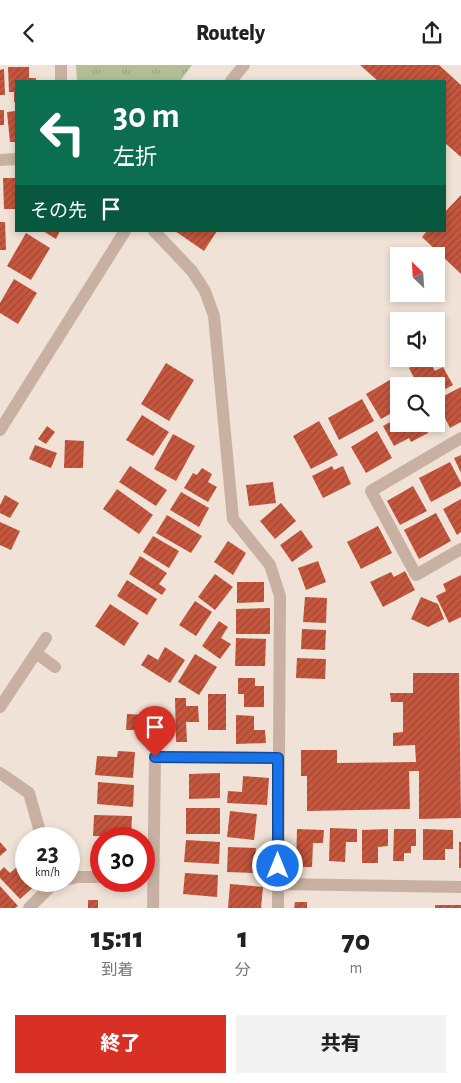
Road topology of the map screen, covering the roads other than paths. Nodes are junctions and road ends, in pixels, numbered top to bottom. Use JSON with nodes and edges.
{"nodes":[{"id":1,"x":60,"y":65,"type":"edge"},
{"id":2,"x":244,"y":65,"type":"edge"},
{"id":3,"x":61,"y":80,"type":"edge"},
{"id":4,"x":232,"y":80,"type":"edge"},
{"id":5,"x":15,"y":159,"type":"edge"},
{"id":6,"x":0,"y":160,"type":"edge"},
{"id":7,"x":124,"y":232,"type":"edge"},
{"id":8,"x":155,"y":232,"type":"edge"},
{"id":9,"x":0,"y":430,"type":"edge"},
{"id":10,"x":461,"y":438,"type":"edge"},
{"id":11,"x":461,"y":549,"type":"edge"},
{"id":12,"x":46,"y":638,"type":"dead end"},
{"id":13,"x":36,"y":653,"type":"junction"},
{"id":14,"x":55,"y":667,"type":"dead end"},
{"id":15,"x":0,"y":707,"type":"edge"},
{"id":16,"x":278,"y":758,"type":"junction"},
{"id":17,"x":0,"y":773,"type":"edge"},
{"id":18,"x":39,"y":827,"type":"edge"},
{"id":19,"x":151,"y":827,"type":"edge"},
{"id":20,"x":278,"y":884,"type":"junction"},
{"id":21,"x":461,"y":887,"type":"edge"},
{"id":22,"x":46,"y":892,"type":"edge"},
{"id":23,"x":150,"y":892,"type":"edge"},
{"id":24,"x":29,"y":908,"type":"edge"},
{"id":25,"x":152,"y":908,"type":"edge"},
{"id":26,"x":278,"y":908,"type":"edge"}],
"edges":[{"from":1,"to":3,"type":"street"},
{"from":2,"to":4,"type":"street"},
{"from":5,"to":6,"type":"street"},
{"from":7,"to":9,"type":"street"},
{"from":8,"to":16,"type":"street"},
{"from":10,"to":11,"type":"street"},
{"from":12,"to":13,"type":"street"},
{"from":13,"to":14,"type":"street"},
{"from":13,"to":15,"type":"street"},
{"from":16,"to":19,"type":"street"},
{"from":16,"to":20,"type":"street"},
{"from":17,"to":18,"type":"street"},
{"from":20,"to":21,"type":"street"},
{"from":20,"to":26,"type":"street"},
{"from":22,"to":24,"type":"street"},
{"from":23,"to":25,"type":"street"}]}
